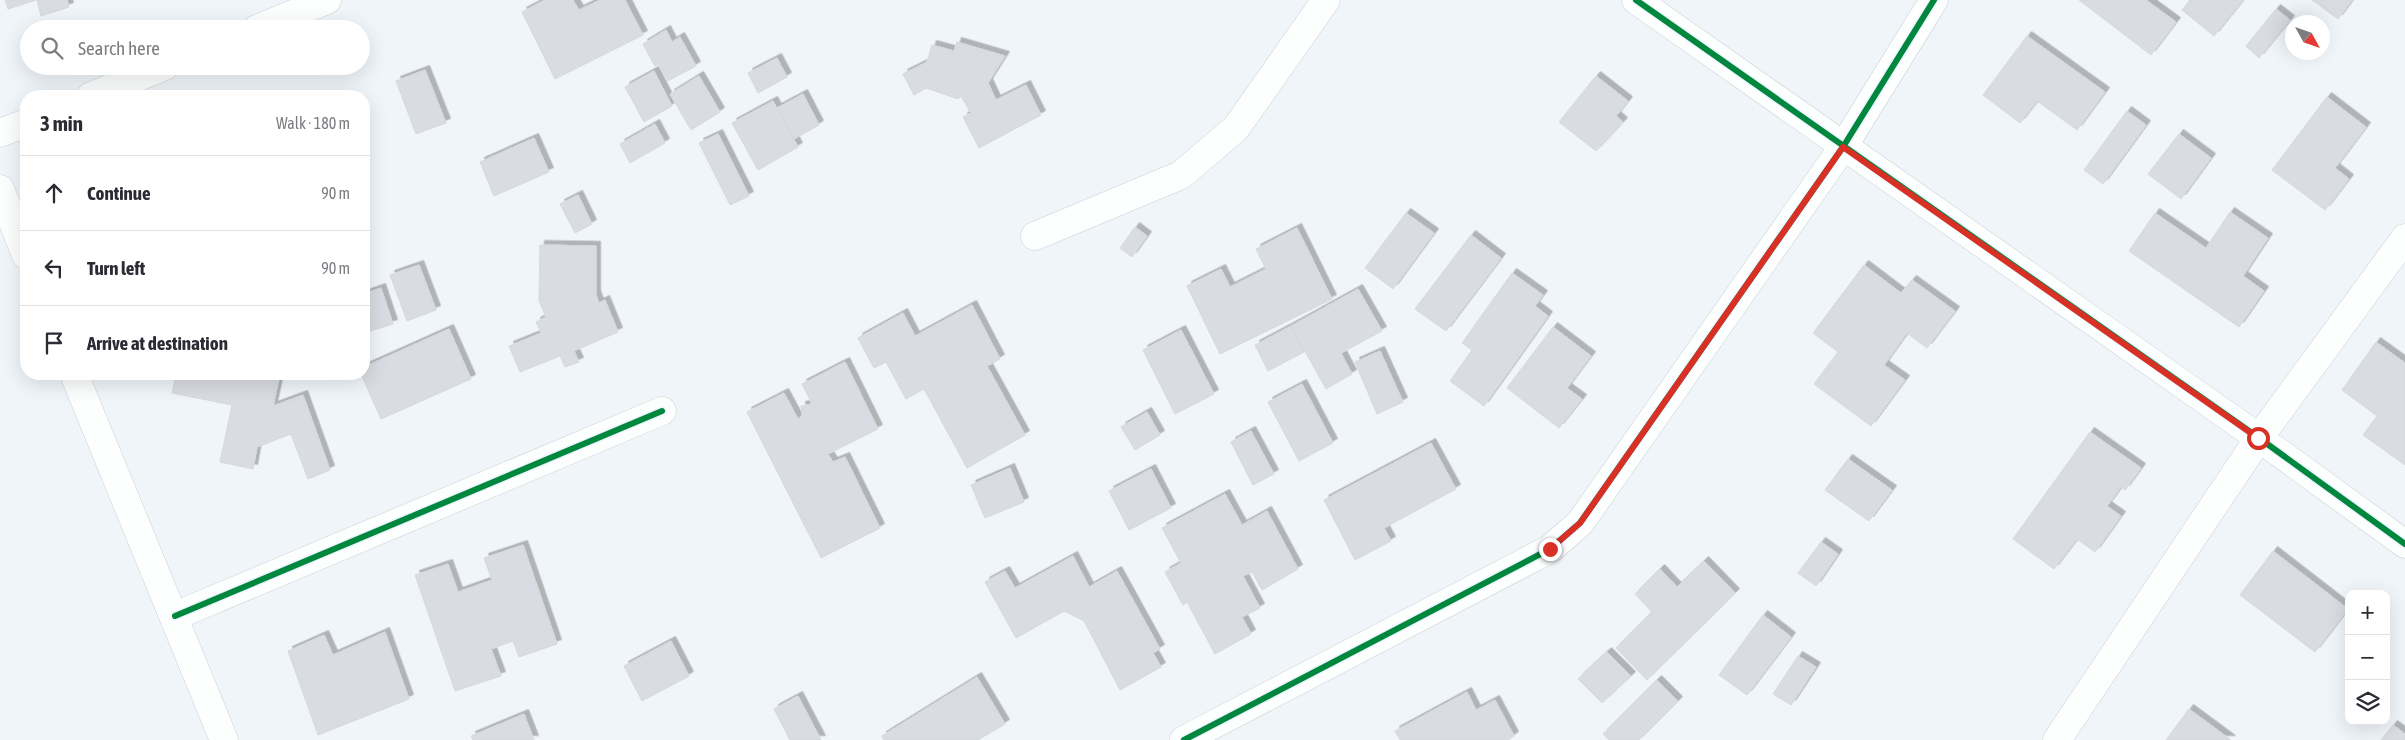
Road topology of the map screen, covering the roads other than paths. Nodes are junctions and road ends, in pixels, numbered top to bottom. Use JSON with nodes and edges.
{"nodes":[{"id":1,"x":327,"y":0,"type":"edge"},
{"id":2,"x":1326,"y":0,"type":"edge"},
{"id":3,"x":1636,"y":0,"type":"edge"},
{"id":4,"x":1934,"y":0,"type":"edge"},
{"id":5,"x":279,"y":20,"type":"edge"},
{"id":6,"x":143,"y":75,"type":"edge"},
{"id":7,"x":106,"y":90,"type":"edge"},
{"id":8,"x":20,"y":125,"type":"edge"},
{"id":9,"x":0,"y":133,"type":"edge"},
{"id":10,"x":1843,"y":147,"type":"junction"},
{"id":11,"x":0,"y":189,"type":"edge"},
{"id":12,"x":1035,"y":236,"type":"dead end"},
{"id":13,"x":2405,"y":238,"type":"edge"},
{"id":14,"x":20,"y":240,"type":"edge"},
{"id":15,"x":77,"y":380,"type":"edge"},
{"id":16,"x":662,"y":411,"type":"dead end"},
{"id":17,"x":2258,"y":438,"type":"junction"},
{"id":18,"x":2405,"y":544,"type":"edge"},
{"id":19,"x":175,"y":616,"type":"junction"},
{"id":20,"x":224,"y":740,"type":"edge"},
{"id":21,"x":1184,"y":740,"type":"edge"},
{"id":22,"x":2057,"y":740,"type":"edge"}],
"edges":[{"from":1,"to":5,"type":"street"},
{"from":2,"to":12,"type":"street"},
{"from":3,"to":10,"type":"street"},
{"from":4,"to":10,"type":"street"},
{"from":6,"to":7,"type":"street"},
{"from":8,"to":9,"type":"street"},
{"from":10,"to":17,"type":"street"},
{"from":10,"to":21,"type":"street"},
{"from":11,"to":14,"type":"street"},
{"from":13,"to":17,"type":"street"},
{"from":15,"to":19,"type":"street"},
{"from":16,"to":19,"type":"street"},
{"from":17,"to":18,"type":"street"},
{"from":17,"to":22,"type":"street"},
{"from":19,"to":20,"type":"street"}]}
